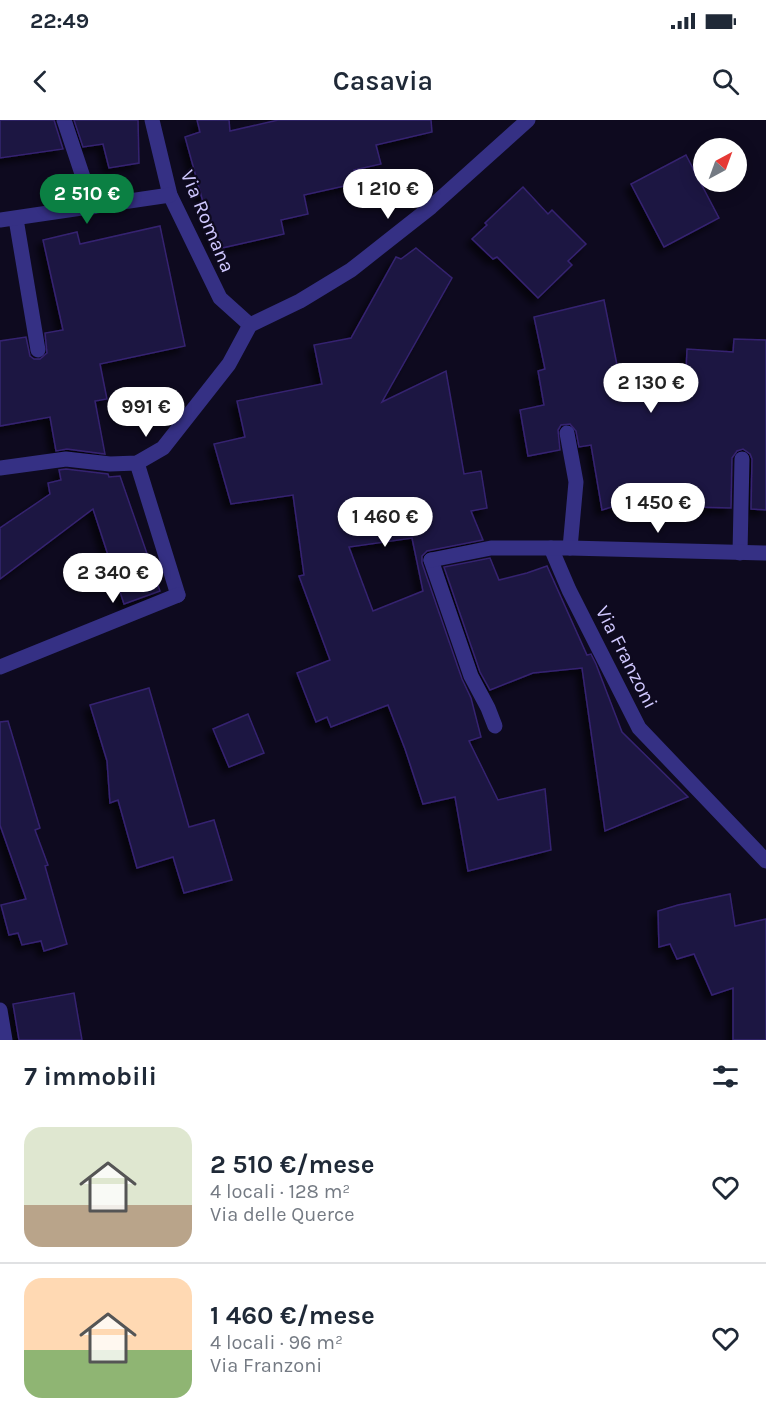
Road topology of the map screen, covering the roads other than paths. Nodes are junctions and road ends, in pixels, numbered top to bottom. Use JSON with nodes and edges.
{"nodes":[{"id":1,"x":64,"y":120,"type":"edge"},
{"id":2,"x":152,"y":120,"type":"edge"},
{"id":3,"x":528,"y":120,"type":"edge"},
{"id":4,"x":170,"y":195,"type":"junction"},
{"id":5,"x":93,"y":207,"type":"junction"},
{"id":6,"x":16,"y":219,"type":"junction"},
{"id":7,"x":0,"y":220,"type":"edge"},
{"id":8,"x":250,"y":325,"type":"junction"},
{"id":9,"x":38,"y":350,"type":"dead end"},
{"id":10,"x":567,"y":433,"type":"dead end"},
{"id":11,"x":742,"y":459,"type":"dead end"},
{"id":12,"x":136,"y":463,"type":"junction"},
{"id":13,"x":0,"y":468,"type":"edge"},
{"id":14,"x":551,"y":548,"type":"junction"},
{"id":15,"x":570,"y":548,"type":"junction"},
{"id":16,"x":740,"y":553,"type":"junction"},
{"id":17,"x":766,"y":553,"type":"edge"},
{"id":18,"x":0,"y":667,"type":"edge"},
{"id":19,"x":495,"y":726,"type":"dead end"},
{"id":20,"x":766,"y":861,"type":"edge"},
{"id":21,"x":0,"y":1010,"type":"edge"},
{"id":22,"x":5,"y":1040,"type":"edge"}],
"edges":[{"from":1,"to":5,"type":"street"},
{"from":2,"to":4,"type":"street","name":"Via Romana"},
{"from":3,"to":8,"type":"street"},
{"from":4,"to":5,"type":"street"},
{"from":4,"to":8,"type":"street","name":"Via Romana"},
{"from":5,"to":6,"type":"street"},
{"from":6,"to":7,"type":"street"},
{"from":6,"to":9,"type":"street"},
{"from":8,"to":12,"type":"street"},
{"from":10,"to":15,"type":"street"},
{"from":11,"to":16,"type":"street"},
{"from":12,"to":13,"type":"street"},
{"from":12,"to":18,"type":"street"},
{"from":14,"to":15,"type":"street"},
{"from":14,"to":19,"type":"street"},
{"from":14,"to":20,"type":"street","name":"Via Franzoni"},
{"from":15,"to":16,"type":"street"},
{"from":16,"to":17,"type":"street"},
{"from":21,"to":22,"type":"street"}]}
